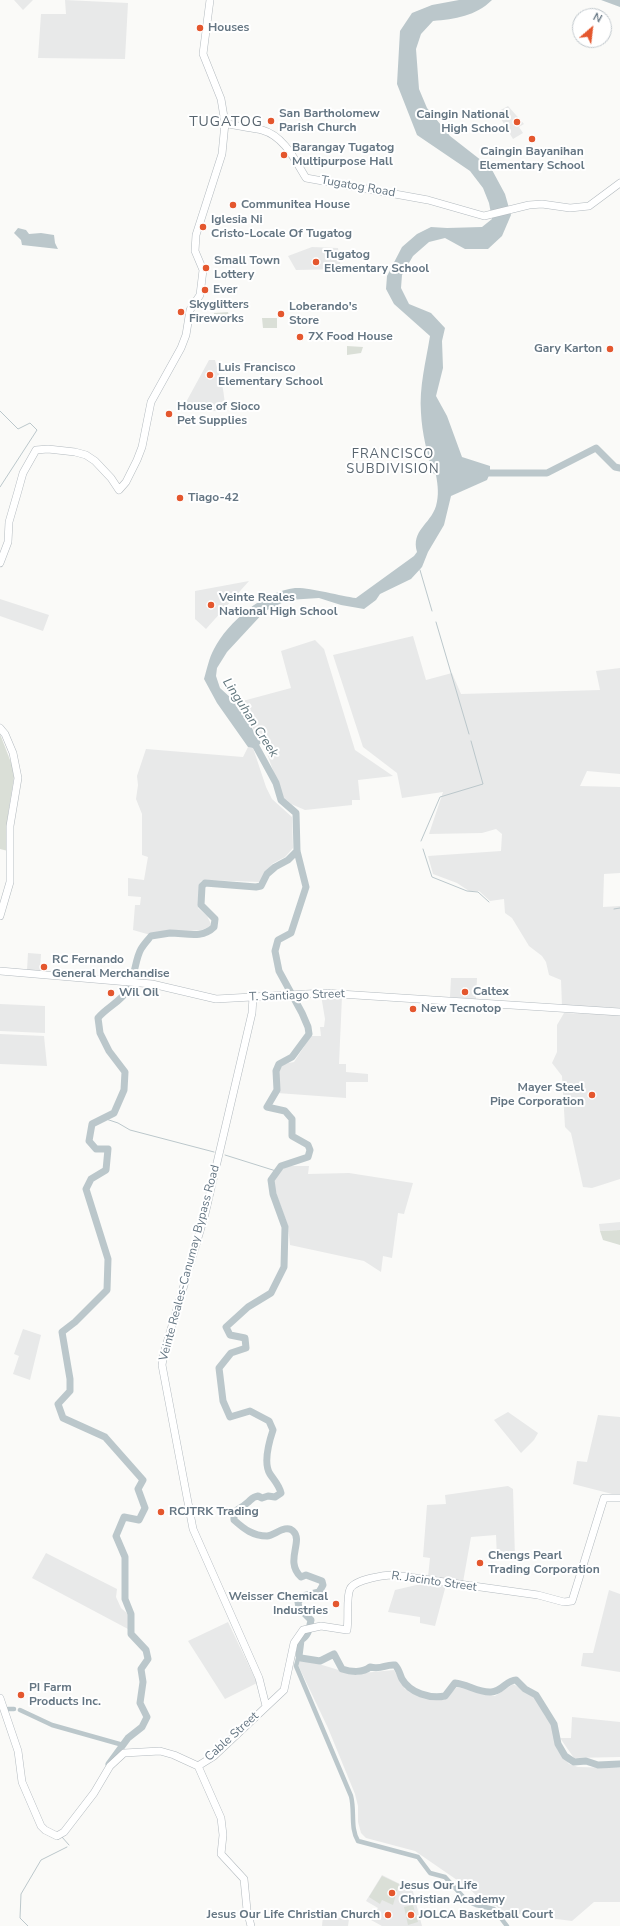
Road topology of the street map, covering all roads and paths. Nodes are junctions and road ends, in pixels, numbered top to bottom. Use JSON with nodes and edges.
{"nodes":[{"id":1,"x":210,"y":0,"type":"edge"},
{"id":2,"x":225,"y":123,"type":"junction"},
{"id":3,"x":620,"y":183,"type":"edge"},
{"id":4,"x":0,"y":563,"type":"edge"},
{"id":5,"x":0,"y":728,"type":"edge"},
{"id":6,"x":0,"y":916,"type":"edge"},
{"id":7,"x":0,"y":970,"type":"edge"},
{"id":8,"x":253,"y":997,"type":"junction"},
{"id":9,"x":620,"y":1012,"type":"edge"},
{"id":10,"x":620,"y":1498,"type":"edge"},
{"id":11,"x":0,"y":1698,"type":"edge"},
{"id":12,"x":266,"y":1706,"type":"junction"},
{"id":13,"x":198,"y":1766,"type":"junction"},
{"id":14,"x":251,"y":1926,"type":"edge"}],
"edges":[{"from":1,"to":2,"type":"street"},
{"from":2,"to":3,"type":"street","name":"Tugatog Road"},
{"from":2,"to":4,"type":"street"},
{"from":5,"to":6,"type":"street"},
{"from":7,"to":8,"type":"street","name":"T. Santiago Street"},
{"from":8,"to":9,"type":"street","name":"T. Santiago Street"},
{"from":8,"to":12,"type":"street","name":"Veinte Reales-Canumay Bypass Road"},
{"from":10,"to":12,"type":"street","name":"R. Jacinto Street"},
{"from":11,"to":13,"type":"street"},
{"from":12,"to":13,"type":"street","name":"Cable Street"},
{"from":13,"to":14,"type":"street"}]}
